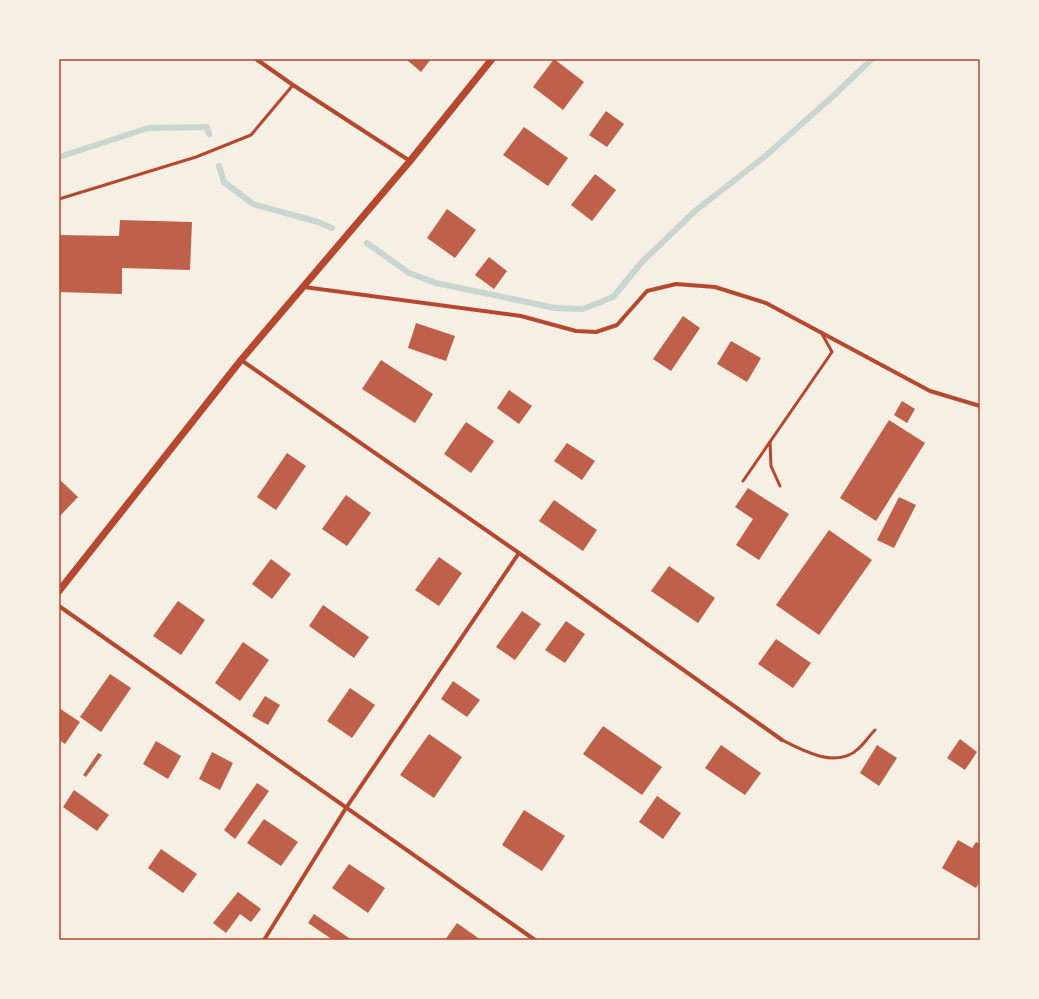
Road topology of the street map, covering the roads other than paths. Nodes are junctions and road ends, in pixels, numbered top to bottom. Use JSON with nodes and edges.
{"nodes":[{"id":1,"x":256,"y":59,"type":"edge"},
{"id":2,"x":492,"y":59,"type":"edge"},
{"id":3,"x":293,"y":85,"type":"junction"},
{"id":4,"x":410,"y":161,"type":"junction"},
{"id":5,"x":59,"y":199,"type":"edge"},
{"id":6,"x":304,"y":287,"type":"junction"},
{"id":7,"x":820,"y":331,"type":"junction"},
{"id":8,"x":241,"y":360,"type":"junction"},
{"id":9,"x":980,"y":406,"type":"edge"},
{"id":10,"x":770,"y":442,"type":"junction"},
{"id":11,"x":743,"y":481,"type":"dead end"},
{"id":12,"x":780,"y":486,"type":"dead end"},
{"id":13,"x":519,"y":553,"type":"junction"},
{"id":14,"x":59,"y":591,"type":"edge"},
{"id":15,"x":59,"y":606,"type":"edge"},
{"id":16,"x":875,"y":730,"type":"dead end"},
{"id":17,"x":782,"y":740,"type":"joint"},
{"id":18,"x":346,"y":808,"type":"junction"},
{"id":19,"x":264,"y":940,"type":"edge"},
{"id":20,"x":535,"y":940,"type":"edge"}],
"edges":[{"from":1,"to":3,"type":"street"},
{"from":2,"to":4,"type":"street"},
{"from":3,"to":4,"type":"street"},
{"from":3,"to":5,"type":"lane"},
{"from":4,"to":6,"type":"street"},
{"from":6,"to":7,"type":"street"},
{"from":6,"to":8,"type":"street"},
{"from":7,"to":9,"type":"street"},
{"from":7,"to":10,"type":"lane"},
{"from":8,"to":13,"type":"street"},
{"from":8,"to":14,"type":"street"},
{"from":10,"to":11,"type":"lane"},
{"from":10,"to":12,"type":"lane"},
{"from":13,"to":17,"type":"street"},
{"from":13,"to":18,"type":"street"},
{"from":15,"to":18,"type":"street"},
{"from":16,"to":17,"type":"lane"},
{"from":18,"to":19,"type":"street"},
{"from":18,"to":20,"type":"street"}]}
